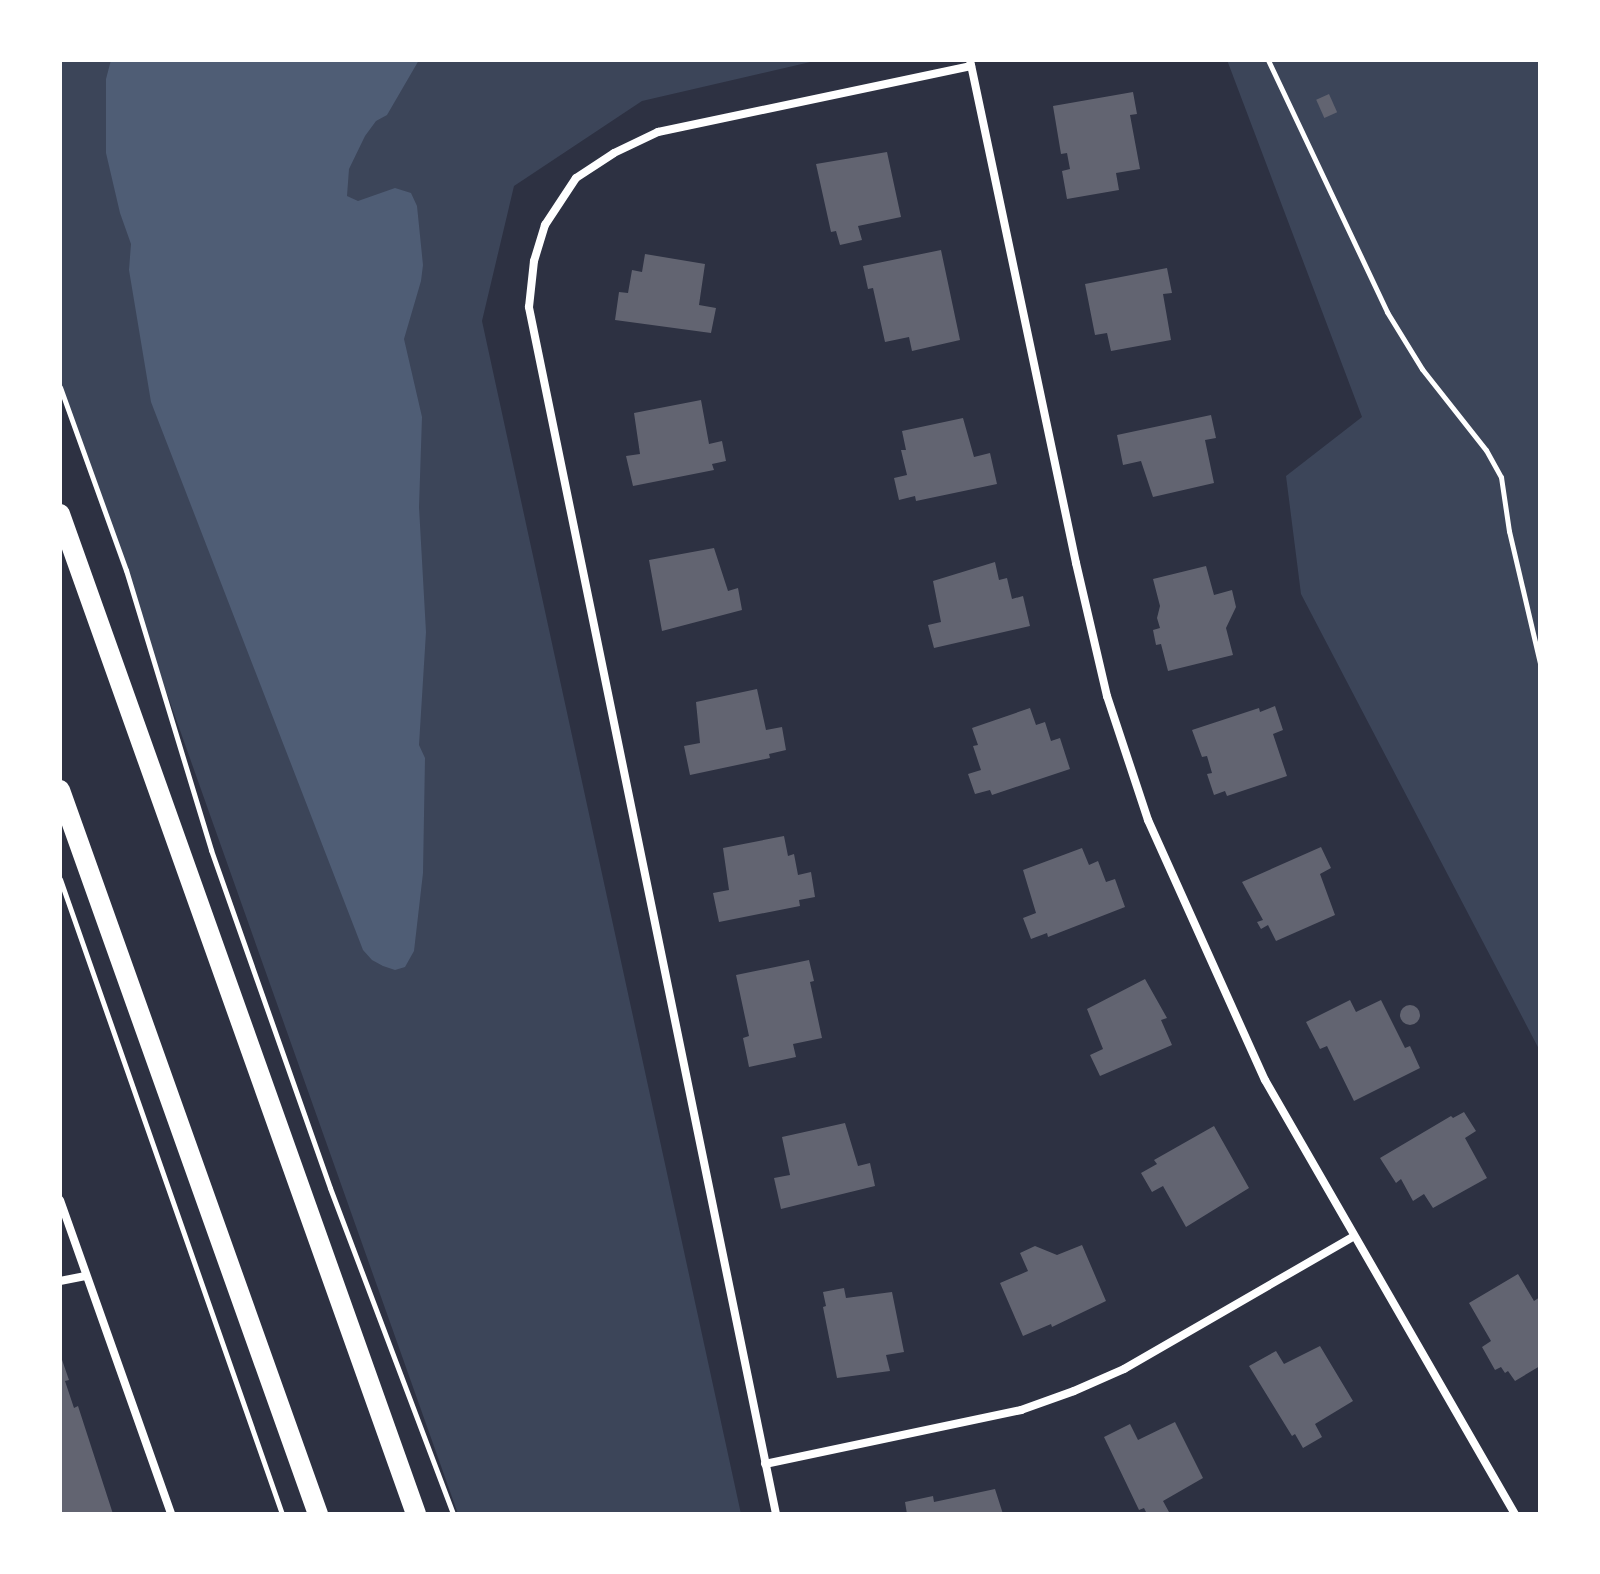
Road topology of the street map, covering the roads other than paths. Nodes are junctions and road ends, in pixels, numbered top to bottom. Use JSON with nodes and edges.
{"nodes":[{"id":1,"x":971,"y":63,"type":"edge"},
{"id":2,"x":60,"y":514,"type":"edge"},
{"id":3,"x":60,"y":790,"type":"edge"},
{"id":4,"x":60,"y":1200,"type":"edge"},
{"id":5,"x":1353,"y":1237,"type":"junction"},
{"id":6,"x":86,"y":1276,"type":"junction"},
{"id":7,"x":60,"y":1281,"type":"edge"},
{"id":8,"x":765,"y":1464,"type":"junction"},
{"id":9,"x":171,"y":1514,"type":"edge"},
{"id":10,"x":318,"y":1514,"type":"edge"},
{"id":11,"x":416,"y":1514,"type":"edge"},
{"id":12,"x":776,"y":1514,"type":"edge"},
{"id":13,"x":1515,"y":1514,"type":"edge"}],
"edges":[{"from":1,"to":5,"type":"street"},
{"from":1,"to":8,"type":"street"},
{"from":2,"to":11,"type":"main road"},
{"from":3,"to":10,"type":"main road"},
{"from":4,"to":6,"type":"street"},
{"from":5,"to":8,"type":"street"},
{"from":5,"to":13,"type":"street"},
{"from":6,"to":7,"type":"street"},
{"from":6,"to":9,"type":"street"},
{"from":8,"to":12,"type":"street"}]}
